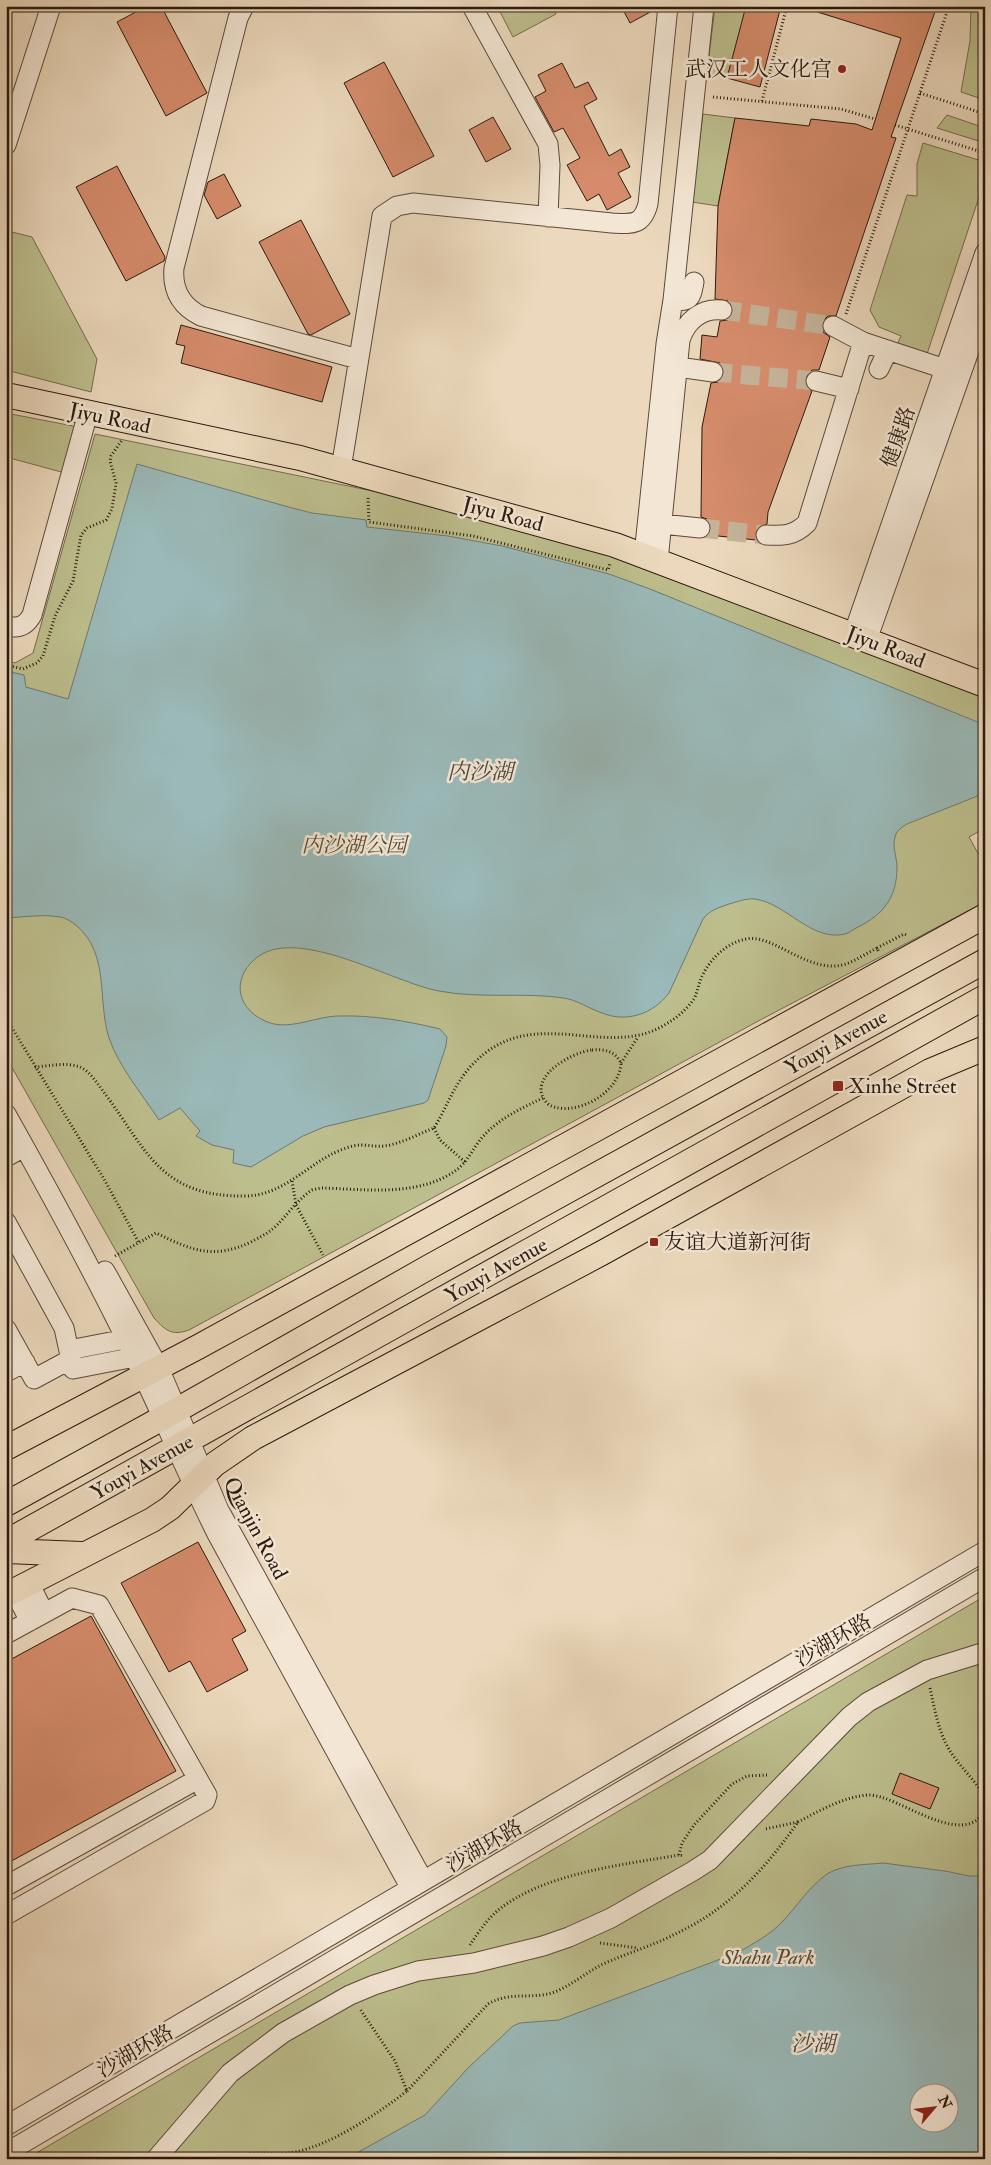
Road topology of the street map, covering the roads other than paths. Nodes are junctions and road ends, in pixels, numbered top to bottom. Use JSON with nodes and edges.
{"nodes":[{"id":1,"x":51,"y":6,"type":"edge"},
{"id":2,"x":244,"y":6,"type":"edge"},
{"id":3,"x":472,"y":6,"type":"edge"},
{"id":4,"x":668,"y":6,"type":"edge"},
{"id":5,"x":704,"y":6,"type":"edge"},
{"id":6,"x":6,"y":145,"type":"edge"},
{"id":7,"x":548,"y":217,"type":"junction"},
{"id":8,"x":985,"y":254,"type":"edge"},
{"id":9,"x":694,"y":282,"type":"dead end"},
{"id":10,"x":673,"y":300,"type":"junction"},
{"id":11,"x":985,"y":306,"type":"edge"},
{"id":12,"x":722,"y":310,"type":"tunnel mouth"},
{"id":13,"x":837,"y":328,"type":"tunnel mouth"},
{"id":14,"x":863,"y":342,"type":"junction"},
{"id":15,"x":888,"y":350,"type":"junction"},
{"id":16,"x":358,"y":359,"type":"junction"},
{"id":17,"x":678,"y":367,"type":"junction"},
{"id":18,"x":880,"y":369,"type":"dead end"},
{"id":19,"x":945,"y":369,"type":"junction"},
{"id":20,"x":713,"y":372,"type":"tunnel mouth"},
{"id":21,"x":816,"y":381,"type":"tunnel mouth"},
{"id":22,"x":849,"y":389,"type":"junction"},
{"id":23,"x":6,"y":395,"type":"edge"},
{"id":24,"x":88,"y":413,"type":"junction"},
{"id":25,"x":340,"y":470,"type":"junction"},
{"id":26,"x":662,"y":524,"type":"junction"},
{"id":27,"x":700,"y":528,"type":"tunnel mouth"},
{"id":28,"x":766,"y":535,"type":"tunnel mouth"},
{"id":29,"x":651,"y":558,"type":"junction"},
{"id":30,"x":6,"y":626,"type":"edge"},
{"id":31,"x":860,"y":637,"type":"junction"},
{"id":32,"x":985,"y":685,"type":"edge"},
{"id":33,"x":985,"y":916,"type":"edge"},
{"id":34,"x":985,"y":961,"type":"edge"},
{"id":35,"x":980,"y":1001,"type":"edge"},
{"id":36,"x":985,"y":1048,"type":"edge"},
{"id":37,"x":6,"y":1114,"type":"edge"},
{"id":38,"x":24,"y":1147,"type":"junction"},
{"id":39,"x":6,"y":1157,"type":"edge"},
{"id":40,"x":52,"y":1197,"type":"junction"},
{"id":41,"x":6,"y":1222,"type":"edge"},
{"id":42,"x":6,"y":1329,"type":"edge"},
{"id":43,"x":126,"y":1339,"type":"junction"},
{"id":44,"x":70,"y":1355,"type":"junction"},
{"id":45,"x":24,"y":1362,"type":"junction"},
{"id":46,"x":146,"y":1367,"type":"junction"},
{"id":47,"x":6,"y":1372,"type":"edge"},
{"id":48,"x":170,"y":1414,"type":"junction"},
{"id":49,"x":183,"y":1444,"type":"junction"},
{"id":50,"x":6,"y":1448,"type":"edge"},
{"id":51,"x":198,"y":1481,"type":"junction"},
{"id":52,"x":6,"y":1504,"type":"edge"},
{"id":53,"x":6,"y":1542,"type":"edge"},
{"id":54,"x":6,"y":1551,"type":"edge"},
{"id":55,"x":985,"y":1551,"type":"edge"},
{"id":56,"x":85,"y":1554,"type":"junction"},
{"id":57,"x":985,"y":1577,"type":"edge"},
{"id":58,"x":16,"y":1590,"type":"edge"},
{"id":59,"x":37,"y":1617,"type":"junction"},
{"id":60,"x":6,"y":1634,"type":"edge"},
{"id":61,"x":985,"y":1652,"type":"edge"},
{"id":62,"x":198,"y":1779,"type":"junction"},
{"id":63,"x":416,"y":1883,"type":"junction"},
{"id":64,"x":6,"y":1886,"type":"edge"},
{"id":65,"x":6,"y":1915,"type":"edge"},
{"id":66,"x":6,"y":2126,"type":"edge"},
{"id":67,"x":6,"y":2153,"type":"edge"},
{"id":68,"x":156,"y":2159,"type":"edge"}],
"edges":[{"from":1,"to":6,"type":"street"},
{"from":2,"to":16,"type":"street"},
{"from":3,"to":7,"type":"street"},
{"from":4,"to":7,"type":"street"},
{"from":5,"to":10,"type":"street"},
{"from":7,"to":16,"type":"street"},
{"from":8,"to":19,"type":"street","name":"健康路"},
{"from":9,"to":10,"type":"street"},
{"from":10,"to":29,"type":"street"},
{"from":11,"to":31,"type":"street","name":"健康路"},
{"from":12,"to":17,"type":"street"},
{"from":13,"to":14,"type":"street"},
{"from":14,"to":15,"type":"street"},
{"from":14,"to":22,"type":"street"},
{"from":15,"to":18,"type":"street"},
{"from":15,"to":19,"type":"street"},
{"from":16,"to":25,"type":"street"},
{"from":17,"to":20,"type":"street"},
{"from":17,"to":26,"type":"street"},
{"from":19,"to":31,"type":"street","name":"健康路"},
{"from":21,"to":22,"type":"street"},
{"from":22,"to":28,"type":"street"},
{"from":23,"to":24,"type":"main road","name":"Jiyu Road"},
{"from":24,"to":25,"type":"main road","name":"Jiyu Road"},
{"from":24,"to":30,"type":"street"},
{"from":25,"to":29,"type":"main road","name":"Jiyu Road"},
{"from":26,"to":27,"type":"street"},
{"from":26,"to":29,"type":"street"},
{"from":29,"to":31,"type":"main road","name":"Jiyu Road"},
{"from":31,"to":32,"type":"main road","name":"Jiyu Road"},
{"from":33,"to":46,"type":"main road"},
{"from":34,"to":48,"type":"main road","name":"Youyi Avenue"},
{"from":35,"to":49,"type":"main road","name":"Youyi Avenue"},
{"from":36,"to":51,"type":"main road"},
{"from":37,"to":38,"type":"street","name":"Qianjin Road"},
{"from":38,"to":39,"type":"street"},
{"from":38,"to":40,"type":"street","name":"Qianjin Road"},
{"from":40,"to":43,"type":"street","name":"Qianjin Road"},
{"from":40,"to":46,"type":"street","name":"Qianjin Road"},
{"from":41,"to":44,"type":"street"},
{"from":42,"to":45,"type":"street"},
{"from":43,"to":44,"type":"street"},
{"from":43,"to":46,"type":"street","name":"Qianjin Road"},
{"from":44,"to":45,"type":"street"},
{"from":44,"to":46,"type":"street"},
{"from":45,"to":47,"type":"street"},
{"from":46,"to":48,"type":"street","name":"Qianjin Road"},
{"from":46,"to":50,"type":"main road"},
{"from":48,"to":49,"type":"street","name":"Qianjin Road"},
{"from":48,"to":52,"type":"main road","name":"Youyi Avenue"},
{"from":49,"to":51,"type":"street","name":"Qianjin Road"},
{"from":49,"to":53,"type":"main road","name":"Youyi Avenue"},
{"from":51,"to":56,"type":"main road"},
{"from":51,"to":63,"type":"street","name":"Qianjin Road"},
{"from":54,"to":56,"type":"main road"},
{"from":55,"to":63,"type":"street","name":"沙湖环路"},
{"from":56,"to":58,"type":"main road"},
{"from":57,"to":67,"type":"street","name":"沙湖环路"},
{"from":58,"to":59,"type":"street"},
{"from":59,"to":60,"type":"street"},
{"from":59,"to":62,"type":"street"},
{"from":61,"to":68,"type":"street"},
{"from":62,"to":64,"type":"street"},
{"from":62,"to":65,"type":"street"},
{"from":63,"to":66,"type":"street","name":"沙湖环路"}]}
